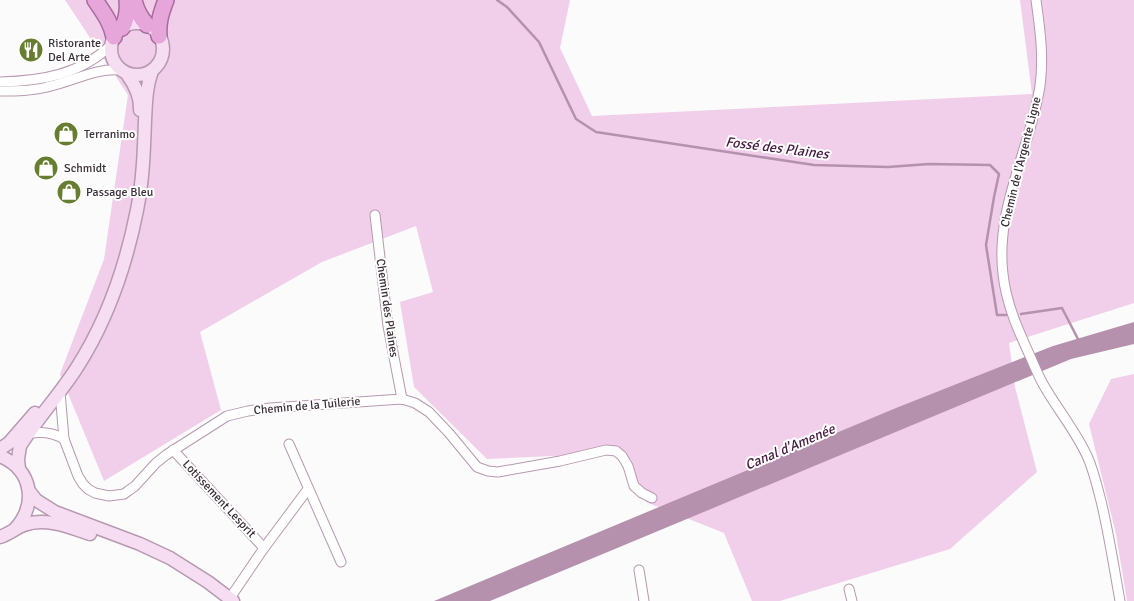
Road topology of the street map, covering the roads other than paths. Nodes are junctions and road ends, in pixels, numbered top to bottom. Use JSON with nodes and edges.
{"nodes":[{"id":1,"x":95,"y":0,"type":"edge"},
{"id":2,"x":127,"y":0,"type":"edge"},
{"id":3,"x":134,"y":0,"type":"edge"},
{"id":4,"x":166,"y":0,"type":"edge"},
{"id":5,"x":1036,"y":0,"type":"edge"},
{"id":6,"x":147,"y":25,"type":"junction"},
{"id":7,"x":160,"y":36,"type":"junction"},
{"id":8,"x":115,"y":37,"type":"junction"},
{"id":9,"x":152,"y":71,"type":"junction"},
{"id":10,"x":124,"y":72,"type":"junction"},
{"id":11,"x":0,"y":82,"type":"edge"},
{"id":12,"x":0,"y":91,"type":"edge"},
{"id":13,"x":375,"y":216,"type":"dead end"},
{"id":14,"x":60,"y":392,"type":"junction"},
{"id":15,"x":402,"y":399,"type":"junction"},
{"id":16,"x":28,"y":434,"type":"junction"},
{"id":17,"x":64,"y":439,"type":"junction"},
{"id":18,"x":288,"y":444,"type":"dead end"},
{"id":19,"x":0,"y":449,"type":"edge"},
{"id":20,"x":173,"y":450,"type":"junction"},
{"id":21,"x":0,"y":456,"type":"edge"},
{"id":22,"x":20,"y":469,"type":"junction"},
{"id":23,"x":308,"y":489,"type":"junction"},
{"id":24,"x":29,"y":491,"type":"junction"},
{"id":25,"x":652,"y":498,"type":"dead end"},
{"id":26,"x":15,"y":529,"type":"junction"},
{"id":27,"x":0,"y":537,"type":"edge"},
{"id":28,"x":264,"y":548,"type":"junction"},
{"id":29,"x":340,"y":562,"type":"dead end"},
{"id":30,"x":187,"y":570,"type":"junction"},
{"id":31,"x":638,"y":570,"type":"dead end"},
{"id":32,"x":849,"y":588,"type":"dead end"},
{"id":33,"x":231,"y":600,"type":"edge"},
{"id":34,"x":644,"y":601,"type":"edge"},
{"id":35,"x":852,"y":601,"type":"edge"},
{"id":36,"x":1120,"y":601,"type":"edge"}],
"edges":[{"from":1,"to":8,"type":"highway"},
{"from":2,"to":8,"type":"highway"},
{"from":3,"to":6,"type":"highway"},
{"from":4,"to":7,"type":"highway"},
{"from":5,"to":36,"type":"street","name":"Chemin de l'Argente Ligne"},
{"from":6,"to":7,"type":"main road"},
{"from":6,"to":8,"type":"main road"},
{"from":7,"to":9,"type":"main road"},
{"from":8,"to":10,"type":"main road"},
{"from":8,"to":11,"type":"street"},
{"from":9,"to":10,"type":"main road"},
{"from":9,"to":14,"type":"main road"},
{"from":10,"to":12,"type":"street"},
{"from":10,"to":19,"type":"main road"},
{"from":13,"to":15,"type":"street","name":"Chemin des Plaines"},
{"from":14,"to":16,"type":"main road"},
{"from":14,"to":17,"type":"street","name":"Chemin de la Tuilerie"},
{"from":15,"to":20,"type":"street","name":"Chemin de la Tuilerie"},
{"from":15,"to":25,"type":"street"},
{"from":16,"to":17,"type":"street"},
{"from":16,"to":22,"type":"main road"},
{"from":17,"to":20,"type":"street","name":"Chemin de la Tuilerie"},
{"from":18,"to":23,"type":"street"},
{"from":20,"to":28,"type":"street","name":"Lotissement Lesprit"},
{"from":21,"to":22,"type":"main road"},
{"from":22,"to":24,"type":"main road"},
{"from":23,"to":28,"type":"street","name":"Lotissement Lesprit"},
{"from":23,"to":29,"type":"street"},
{"from":24,"to":26,"type":"main road"},
{"from":24,"to":30,"type":"main road"},
{"from":26,"to":27,"type":"main road"},
{"from":26,"to":30,"type":"main road"},
{"from":28,"to":33,"type":"street","name":"Lotissement Lesprit"},
{"from":30,"to":33,"type":"main road"},
{"from":31,"to":34,"type":"street"},
{"from":32,"to":35,"type":"street"}]}
